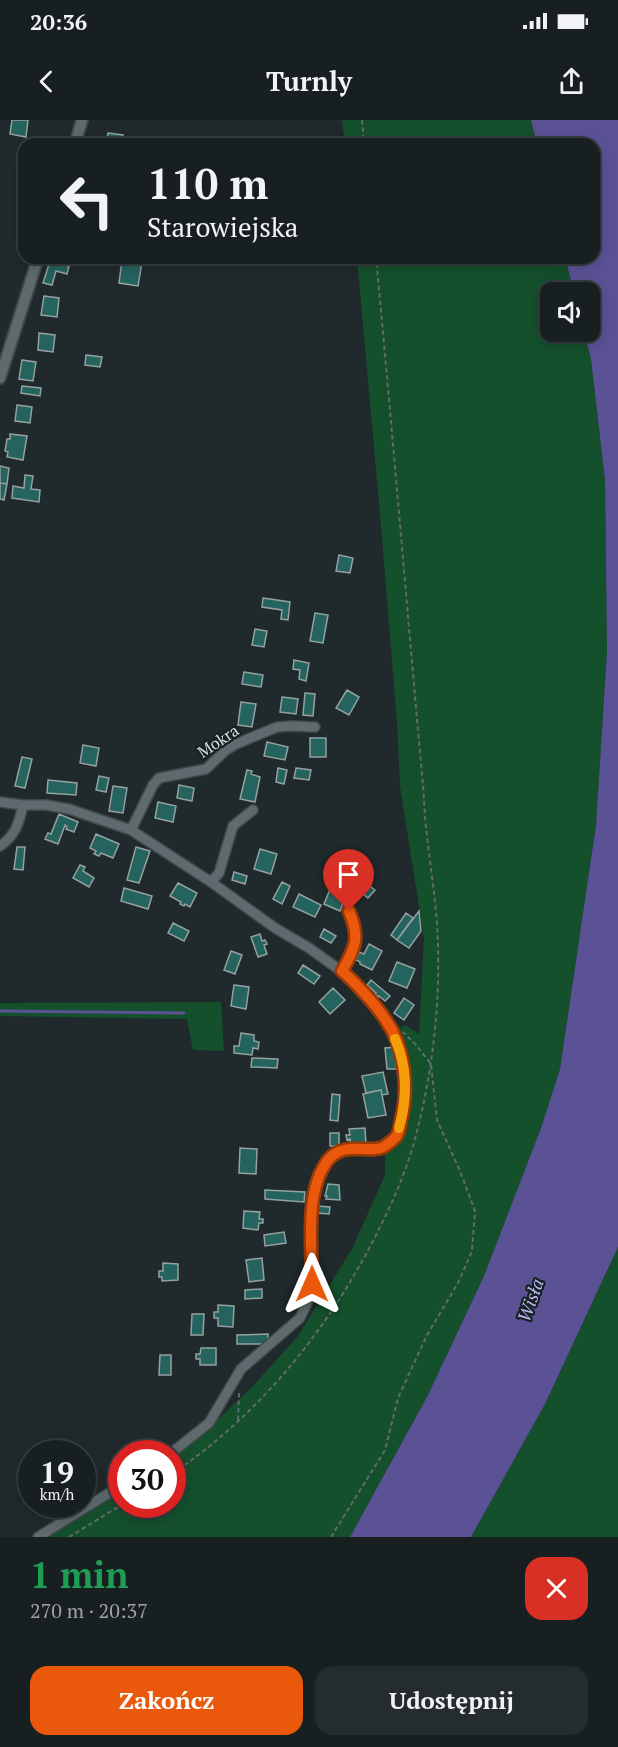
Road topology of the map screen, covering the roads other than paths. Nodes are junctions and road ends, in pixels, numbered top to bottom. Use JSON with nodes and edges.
{"nodes":[{"id":1,"x":82,"y":120,"type":"edge"},
{"id":2,"x":77,"y":138,"type":"edge"},
{"id":3,"x":36,"y":264,"type":"edge"},
{"id":4,"x":0,"y":378,"type":"edge"},
{"id":5,"x":315,"y":727,"type":"dead end"},
{"id":6,"x":0,"y":801,"type":"edge"},
{"id":7,"x":23,"y":805,"type":"junction"},
{"id":8,"x":254,"y":810,"type":"dead end"},
{"id":9,"x":131,"y":830,"type":"junction"},
{"id":10,"x":0,"y":846,"type":"edge"},
{"id":11,"x":211,"y":882,"type":"junction"},
{"id":12,"x":349,"y":911,"type":"dead end"},
{"id":13,"x":342,"y":971,"type":"junction"},
{"id":14,"x":186,"y":1441,"type":"edge"},
{"id":15,"x":108,"y":1494,"type":"edge"},
{"id":16,"x":38,"y":1537,"type":"edge"}],
"edges":[{"from":1,"to":2,"type":"street"},
{"from":3,"to":4,"type":"street"},
{"from":5,"to":9,"type":"street","name":"Mokra"},
{"from":6,"to":7,"type":"street"},
{"from":7,"to":9,"type":"street"},
{"from":7,"to":10,"type":"street"},
{"from":8,"to":11,"type":"street"},
{"from":9,"to":11,"type":"street"},
{"from":11,"to":13,"type":"street"},
{"from":12,"to":13,"type":"lane"},
{"from":13,"to":14,"type":"street"},
{"from":15,"to":16,"type":"street"}]}
